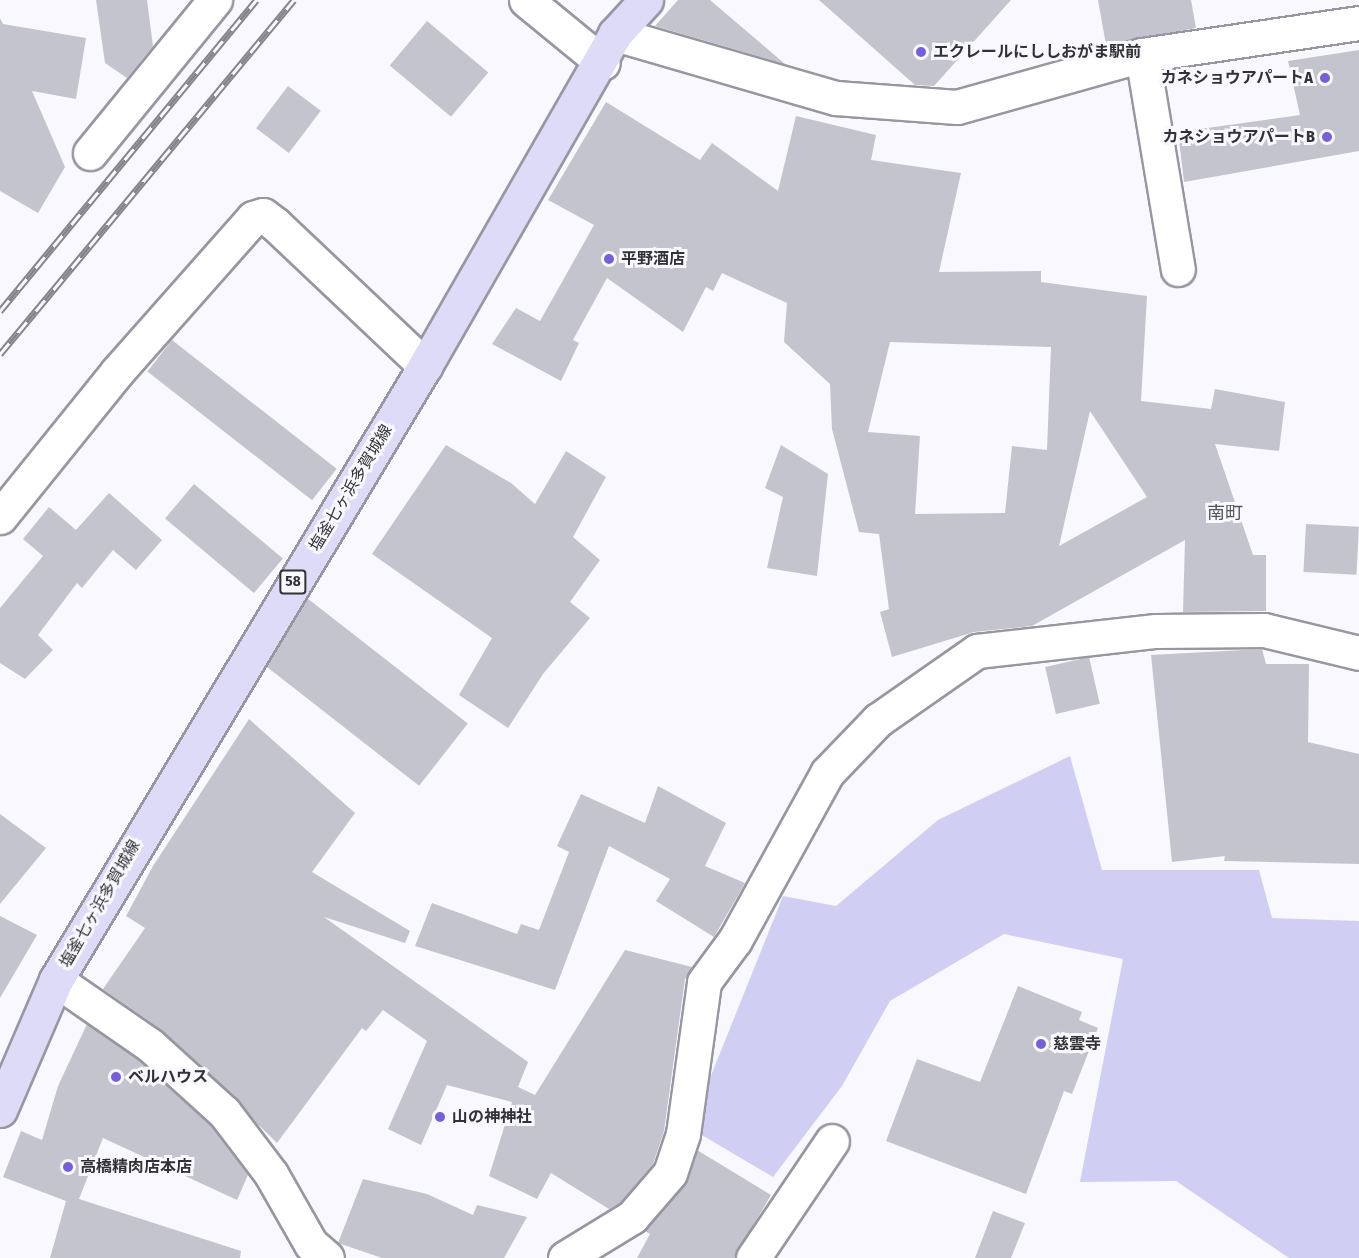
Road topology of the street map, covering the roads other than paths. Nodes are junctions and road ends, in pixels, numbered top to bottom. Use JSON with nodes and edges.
{"nodes":[{"id":1,"x":215,"y":0,"type":"edge"},
{"id":2,"x":526,"y":0,"type":"edge"},
{"id":3,"x":646,"y":0,"type":"edge"},
{"id":4,"x":1359,"y":23,"type":"edge"},
{"id":5,"x":609,"y":49,"type":"junction"},
{"id":6,"x":1142,"y":55,"type":"junction"},
{"id":7,"x":90,"y":153,"type":"dead end"},
{"id":8,"x":1178,"y":270,"type":"dead end"},
{"id":9,"x":425,"y":366,"type":"junction"},
{"id":10,"x":0,"y":517,"type":"edge"},
{"id":11,"x":1359,"y":653,"type":"edge"},
{"id":12,"x":56,"y":980,"type":"junction"},
{"id":13,"x":0,"y":1110,"type":"edge"},
{"id":14,"x":832,"y":1142,"type":"dead end"},
{"id":15,"x":327,"y":1258,"type":"edge"},
{"id":16,"x":565,"y":1258,"type":"edge"},
{"id":17,"x":753,"y":1258,"type":"edge"}],
"edges":[{"from":1,"to":7,"type":"street"},
{"from":2,"to":5,"type":"street"},
{"from":3,"to":5,"type":"main road","name":"塩釜七ヶ浜多賀城線","number":"58"},
{"from":4,"to":6,"type":"street"},
{"from":5,"to":6,"type":"street"},
{"from":5,"to":9,"type":"main road","name":"塩釜七ヶ浜多賀城線","number":"58"},
{"from":6,"to":8,"type":"street"},
{"from":9,"to":10,"type":"street"},
{"from":9,"to":12,"type":"main road","name":"塩釜七ヶ浜多賀城線","number":"58"},
{"from":11,"to":16,"type":"street"},
{"from":12,"to":13,"type":"main road","name":"塩釜七ヶ浜多賀城線","number":"58"},
{"from":12,"to":15,"type":"street"},
{"from":14,"to":17,"type":"street"}]}
